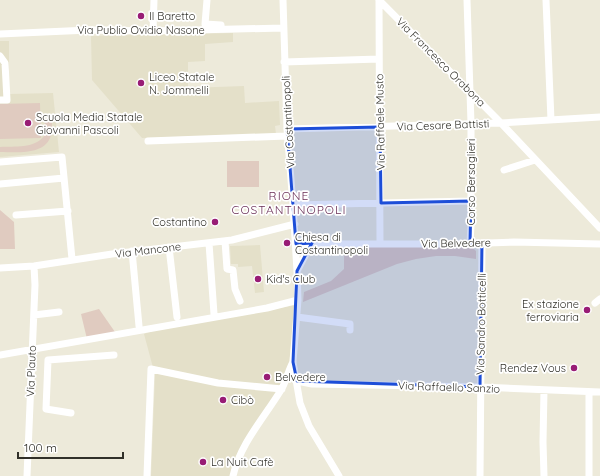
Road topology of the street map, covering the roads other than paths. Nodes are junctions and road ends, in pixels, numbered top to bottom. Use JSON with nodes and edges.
{"nodes":[{"id":1,"x":154,"y":0,"type":"edge"},
{"id":2,"x":207,"y":0,"type":"edge"},
{"id":3,"x":283,"y":0,"type":"edge"},
{"id":4,"x":379,"y":0,"type":"edge"},
{"id":5,"x":468,"y":0,"type":"edge"},
{"id":6,"x":546,"y":0,"type":"edge"},
{"id":7,"x":221,"y":25,"type":"dead end"},
{"id":8,"x":283,"y":28,"type":"junction"},
{"id":9,"x":153,"y":31,"type":"junction"},
{"id":10,"x":0,"y":34,"type":"edge"},
{"id":11,"x":0,"y":56,"type":"edge"},
{"id":12,"x":379,"y":59,"type":"junction"},
{"id":13,"x":284,"y":62,"type":"junction"},
{"id":14,"x":470,"y":93,"type":"junction"},
{"id":15,"x":0,"y":100,"type":"edge"},
{"id":16,"x":600,"y":117,"type":"edge"},
{"id":17,"x":551,"y":120,"type":"junction"},
{"id":18,"x":471,"y":123,"type":"junction"},
{"id":19,"x":501,"y":123,"type":"junction"},
{"id":20,"x":380,"y":127,"type":"junction"},
{"id":21,"x":287,"y":132,"type":"junction"},
{"id":22,"x":148,"y":141,"type":"dead end"},
{"id":23,"x":535,"y":160,"type":"junction"},
{"id":24,"x":0,"y":162,"type":"edge"},
{"id":25,"x":504,"y":170,"type":"dead end"},
{"id":26,"x":64,"y":178,"type":"junction"},
{"id":27,"x":0,"y":184,"type":"edge"},
{"id":28,"x":471,"y":201,"type":"junction"},
{"id":29,"x":381,"y":203,"type":"junction"},
{"id":30,"x":294,"y":205,"type":"junction"},
{"id":31,"x":68,"y":211,"type":"junction"},
{"id":32,"x":16,"y":215,"type":"dead end"},
{"id":33,"x":294,"y":224,"type":"junction"},
{"id":34,"x":600,"y":228,"type":"edge"},
{"id":35,"x":226,"y":241,"type":"junction"},
{"id":36,"x":209,"y":243,"type":"junction"},
{"id":37,"x":312,"y":243,"type":"junction"},
{"id":38,"x":380,"y":243,"type":"junction"},
{"id":39,"x":482,"y":243,"type":"junction"},
{"id":40,"x":296,"y":244,"type":"junction"},
{"id":41,"x":470,"y":244,"type":"junction"},
{"id":42,"x":600,"y":244,"type":"edge"},
{"id":43,"x":170,"y":247,"type":"junction"},
{"id":44,"x":132,"y":251,"type":"junction"},
{"id":45,"x":72,"y":259,"type":"junction"},
{"id":46,"x":34,"y":266,"type":"junction"},
{"id":47,"x":0,"y":268,"type":"edge"},
{"id":48,"x":297,"y":271,"type":"junction"},
{"id":49,"x":298,"y":300,"type":"junction"},
{"id":50,"x":240,"y":301,"type":"dead end"},
{"id":51,"x":59,"y":312,"type":"dead end"},
{"id":52,"x":214,"y":314,"type":"dead end"},
{"id":53,"x":34,"y":315,"type":"junction"},
{"id":54,"x":176,"y":317,"type":"dead end"},
{"id":55,"x":297,"y":317,"type":"junction"},
{"id":56,"x":139,"y":326,"type":"dead end"},
{"id":57,"x":350,"y":330,"type":"dead end"},
{"id":58,"x":31,"y":350,"type":"junction"},
{"id":59,"x":0,"y":355,"type":"edge"},
{"id":60,"x":114,"y":355,"type":"dead end"},
{"id":61,"x":293,"y":362,"type":"junction"},
{"id":62,"x":297,"y":382,"type":"junction"},
{"id":63,"x":480,"y":387,"type":"junction"},
{"id":64,"x":282,"y":389,"type":"junction"},
{"id":65,"x":544,"y":390,"type":"junction"},
{"id":66,"x":589,"y":392,"type":"junction"},
{"id":67,"x":600,"y":392,"type":"edge"},
{"id":68,"x":71,"y":413,"type":"dead end"},
{"id":69,"x":27,"y":476,"type":"edge"},
{"id":70,"x":147,"y":476,"type":"edge"},
{"id":71,"x":233,"y":476,"type":"edge"},
{"id":72,"x":339,"y":476,"type":"edge"},
{"id":73,"x":480,"y":476,"type":"edge"},
{"id":74,"x":544,"y":476,"type":"edge"},
{"id":75,"x":589,"y":476,"type":"edge"}],
"edges":[{"from":1,"to":9,"type":"street"},
{"from":2,"to":7,"type":"street"},
{"from":3,"to":8,"type":"street","name":"Via Costantinopoli"},
{"from":4,"to":12,"type":"street","name":"Via Raffaele Musto"},
{"from":4,"to":14,"type":"street","name":"Via Francesco Orabona"},
{"from":5,"to":14,"type":"street","name":"Corso Bersaglieri"},
{"from":6,"to":17,"type":"street"},
{"from":8,"to":9,"type":"street","name":"Via Publio Ovidio Nasone"},
{"from":8,"to":13,"type":"street","name":"Via Costantinopoli"},
{"from":9,"to":10,"type":"street","name":"Via Publio Ovidio Nasone"},
{"from":11,"to":15,"type":"street"},
{"from":12,"to":13,"type":"street"},
{"from":12,"to":20,"type":"street","name":"Via Raffaele Musto"},
{"from":13,"to":21,"type":"street","name":"Via Costantinopoli"},
{"from":14,"to":18,"type":"street","name":"Corso Bersaglieri"},
{"from":14,"to":19,"type":"street","name":"Via Francesco Orabona"},
{"from":16,"to":17,"type":"street","name":"Via Cesare Battisti"},
{"from":17,"to":19,"type":"street","name":"Via Cesare Battisti"},
{"from":18,"to":19,"type":"street","name":"Via Cesare Battisti"},
{"from":18,"to":20,"type":"street","name":"Via Cesare Battisti"},
{"from":18,"to":28,"type":"street","name":"Corso Bersaglieri"},
{"from":19,"to":23,"type":"street","name":"Via Francesco Orabona"},
{"from":20,"to":21,"type":"street","name":"Via Cesare Battisti"},
{"from":20,"to":29,"type":"street","name":"Via Raffaele Musto"},
{"from":21,"to":22,"type":"street","name":"Via Cesare Battisti"},
{"from":21,"to":30,"type":"street","name":"Via Costantinopoli"},
{"from":23,"to":25,"type":"street"},
{"from":23,"to":34,"type":"street","name":"Via Francesco Orabona"},
{"from":24,"to":26,"type":"street"},
{"from":26,"to":27,"type":"street"},
{"from":26,"to":31,"type":"street"},
{"from":28,"to":29,"type":"street"},
{"from":28,"to":41,"type":"street","name":"Corso Bersaglieri"},
{"from":29,"to":30,"type":"street"},
{"from":29,"to":38,"type":"street","name":"Via Raffaele Musto"},
{"from":30,"to":33,"type":"street","name":"Via Costantinopoli"},
{"from":31,"to":32,"type":"street"},
{"from":31,"to":45,"type":"street"},
{"from":33,"to":35,"type":"street","name":"Via Mancone"},
{"from":33,"to":40,"type":"street","name":"Via Costantinopoli"},
{"from":35,"to":36,"type":"street","name":"Via Mancone"},
{"from":35,"to":50,"type":"street"},
{"from":36,"to":43,"type":"street","name":"Via Mancone"},
{"from":36,"to":52,"type":"street"},
{"from":37,"to":38,"type":"street","name":"Via Belvedere"},
{"from":37,"to":40,"type":"street","name":"Via Belvedere"},
{"from":37,"to":48,"type":"street"},
{"from":38,"to":41,"type":"street","name":"Via Belvedere"},
{"from":39,"to":41,"type":"street","name":"Via Belvedere"},
{"from":39,"to":42,"type":"street","name":"Via Belvedere"},
{"from":39,"to":63,"type":"street","name":"Via Sandro Botticelli"},
{"from":40,"to":48,"type":"street"},
{"from":43,"to":44,"type":"street","name":"Via Mancone"},
{"from":43,"to":54,"type":"street"},
{"from":44,"to":45,"type":"street","name":"Via Mancone"},
{"from":44,"to":56,"type":"street"},
{"from":45,"to":46,"type":"street","name":"Via Mancone"},
{"from":46,"to":47,"type":"street","name":"Via Mancone"},
{"from":46,"to":53,"type":"street","name":"Via Plauto"},
{"from":48,"to":49,"type":"street"},
{"from":49,"to":55,"type":"street"},
{"from":49,"to":58,"type":"street"},
{"from":51,"to":53,"type":"street"},
{"from":53,"to":58,"type":"street","name":"Via Plauto"},
{"from":55,"to":57,"type":"street"},
{"from":55,"to":61,"type":"street"},
{"from":58,"to":59,"type":"street"},
{"from":58,"to":69,"type":"street","name":"Via Plauto"},
{"from":60,"to":68,"type":"street"},
{"from":61,"to":62,"type":"street"},
{"from":61,"to":64,"type":"street"},
{"from":62,"to":63,"type":"street","name":"Via Raffaello Sanzio"},
{"from":62,"to":72,"type":"street"},
{"from":63,"to":65,"type":"street","name":"Via Raffaello Sanzio"},
{"from":63,"to":73,"type":"street","name":"Via Sandro Botticelli"},
{"from":64,"to":70,"type":"street"},
{"from":64,"to":71,"type":"street"},
{"from":65,"to":66,"type":"street","name":"Via Raffaello Sanzio"},
{"from":65,"to":74,"type":"street"},
{"from":66,"to":67,"type":"street","name":"Via Raffaello Sanzio"},
{"from":66,"to":75,"type":"street"}]}
